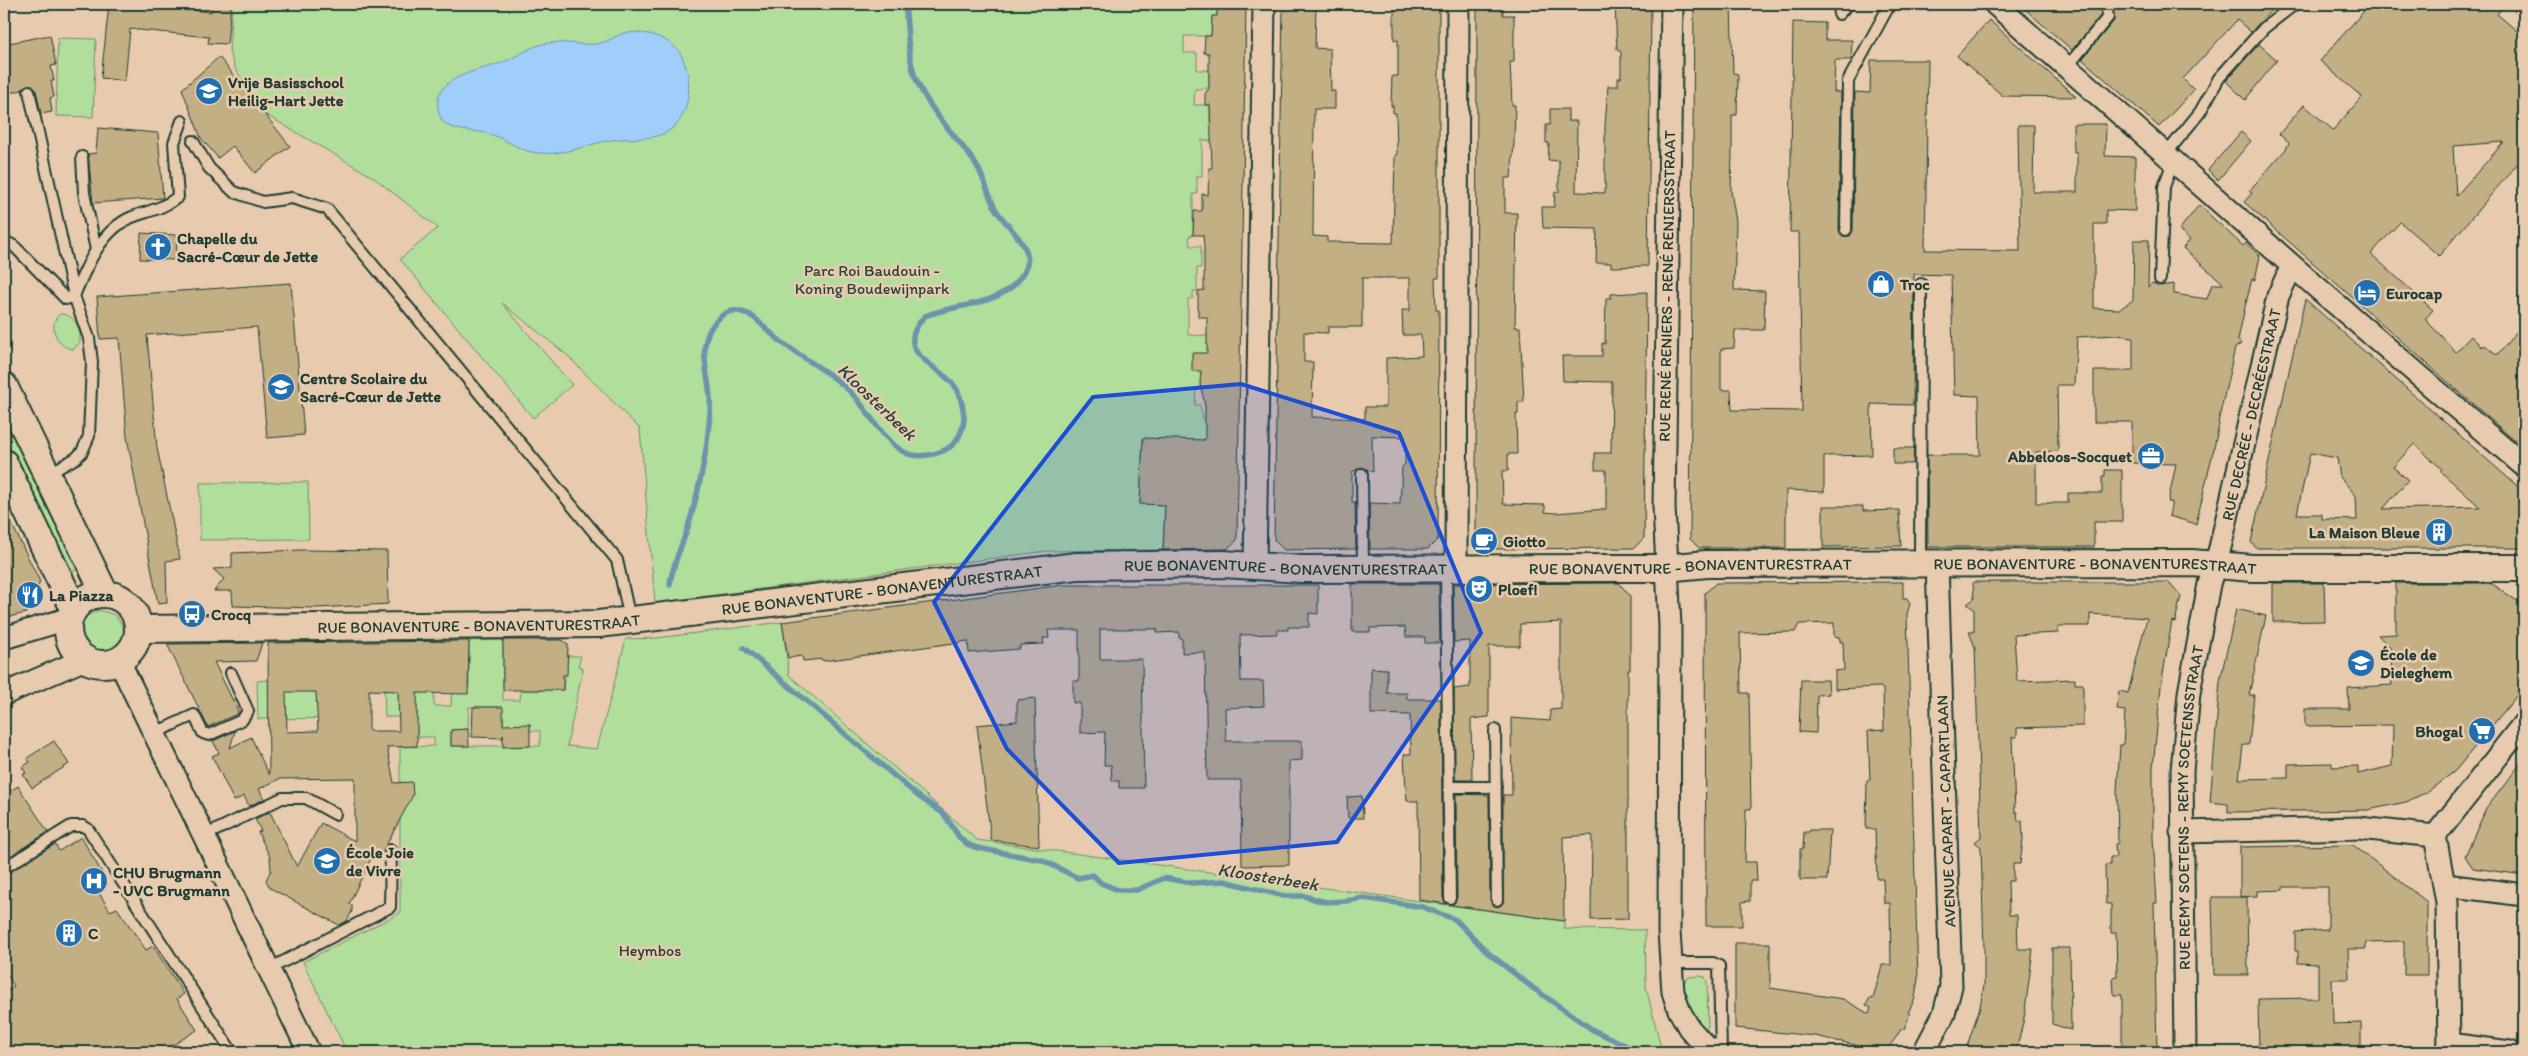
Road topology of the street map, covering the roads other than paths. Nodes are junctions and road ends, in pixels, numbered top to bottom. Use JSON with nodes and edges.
{"nodes":[{"id":1,"x":1264,"y":4,"type":"edge"},
{"id":2,"x":1458,"y":4,"type":"edge"},
{"id":3,"x":1672,"y":4,"type":"edge"},
{"id":4,"x":1848,"y":4,"type":"edge"},
{"id":5,"x":1890,"y":4,"type":"edge"},
{"id":6,"x":2106,"y":4,"type":"edge"},
{"id":7,"x":2295,"y":4,"type":"edge"},
{"id":8,"x":2003,"y":6,"type":"edge"},
{"id":9,"x":1839,"y":14,"type":"dead end"},
{"id":10,"x":2067,"y":67,"type":"junction"},
{"id":11,"x":29,"y":91,"type":"dead end"},
{"id":12,"x":182,"y":121,"type":"dead end"},
{"id":13,"x":193,"y":141,"type":"dead end"},
{"id":14,"x":82,"y":157,"type":"dead end"},
{"id":15,"x":2169,"y":157,"type":"junction"},
{"id":16,"x":1846,"y":230,"type":"dead end"},
{"id":17,"x":4,"y":241,"type":"edge"},
{"id":18,"x":96,"y":250,"type":"junction"},
{"id":19,"x":2292,"y":266,"type":"junction"},
{"id":20,"x":2160,"y":279,"type":"dead end"},
{"id":21,"x":1921,"y":284,"type":"dead end"},
{"id":22,"x":74,"y":296,"type":"junction"},
{"id":23,"x":4,"y":386,"type":"edge"},
{"id":24,"x":4,"y":462,"type":"edge"},
{"id":25,"x":2524,"y":466,"type":"edge"},
{"id":26,"x":1362,"y":474,"type":"dead end"},
{"id":27,"x":46,"y":475,"type":"junction"},
{"id":28,"x":1929,"y":563,"type":"junction"},
{"id":29,"x":2214,"y":564,"type":"junction"},
{"id":30,"x":1255,"y":567,"type":"junction"},
{"id":31,"x":1665,"y":568,"type":"junction"},
{"id":32,"x":2524,"y":568,"type":"edge"},
{"id":33,"x":1363,"y":569,"type":"junction"},
{"id":34,"x":1451,"y":569,"type":"junction"},
{"id":35,"x":105,"y":594,"type":"junction"},
{"id":36,"x":72,"y":614,"type":"junction"},
{"id":37,"x":630,"y":620,"type":"junction"},
{"id":38,"x":139,"y":629,"type":"junction"},
{"id":39,"x":4,"y":638,"type":"edge"},
{"id":40,"x":85,"y":660,"type":"junction"},
{"id":41,"x":119,"y":661,"type":"junction"},
{"id":42,"x":231,"y":673,"type":"dead end"},
{"id":43,"x":4,"y":694,"type":"edge"},
{"id":44,"x":2524,"y":723,"type":"edge"},
{"id":45,"x":1495,"y":730,"type":"dead end"},
{"id":46,"x":154,"y":733,"type":"junction"},
{"id":47,"x":1449,"y":787,"type":"junction"},
{"id":48,"x":1496,"y":787,"type":"junction"},
{"id":49,"x":335,"y":814,"type":"dead end"},
{"id":50,"x":2181,"y":832,"type":"junction"},
{"id":51,"x":204,"y":836,"type":"junction"},
{"id":52,"x":2435,"y":836,"type":"junction"},
{"id":53,"x":391,"y":850,"type":"dead end"},
{"id":54,"x":4,"y":868,"type":"edge"},
{"id":55,"x":2445,"y":885,"type":"junction"},
{"id":56,"x":2524,"y":895,"type":"edge"},
{"id":57,"x":1450,"y":898,"type":"dead end"},
{"id":58,"x":1497,"y":900,"type":"dead end"},
{"id":59,"x":1671,"y":963,"type":"junction"},
{"id":60,"x":269,"y":969,"type":"junction"},
{"id":61,"x":2449,"y":1048,"type":"edge"},
{"id":62,"x":232,"y":1052,"type":"edge"},
{"id":63,"x":310,"y":1052,"type":"edge"},
{"id":64,"x":1716,"y":1052,"type":"edge"},
{"id":65,"x":1721,"y":1052,"type":"edge"},
{"id":66,"x":1924,"y":1052,"type":"edge"},
{"id":67,"x":2185,"y":1052,"type":"edge"},
{"id":68,"x":2510,"y":1052,"type":"edge"}],
"edges":[{"from":1,"to":30,"type":"street"},
{"from":2,"to":34,"type":"street"},
{"from":3,"to":31,"type":"street","name":"RUE RENÉ RENIERS - RENÉ RENIERSSTRAAT"},
{"from":4,"to":9,"type":"lane"},
{"from":5,"to":16,"type":"lane"},
{"from":6,"to":10,"type":"lane"},
{"from":7,"to":15,"type":"lane"},
{"from":8,"to":10,"type":"street"},
{"from":10,"to":15,"type":"street"},
{"from":11,"to":22,"type":"lane"},
{"from":12,"to":18,"type":"lane"},
{"from":13,"to":37,"type":"lane"},
{"from":14,"to":18,"type":"lane"},
{"from":15,"to":19,"type":"street"},
{"from":15,"to":20,"type":"lane"},
{"from":17,"to":22,"type":"lane"},
{"from":18,"to":22,"type":"lane"},
{"from":19,"to":25,"type":"street"},
{"from":19,"to":29,"type":"street","name":"RUE DECRÉE - DECRÉESTRAAT"},
{"from":21,"to":28,"type":"lane"},
{"from":22,"to":27,"type":"lane"},
{"from":23,"to":27,"type":"street"},
{"from":24,"to":36,"type":"street"},
{"from":26,"to":33,"type":"lane"},
{"from":27,"to":35,"type":"street"},
{"from":28,"to":29,"type":"street","name":"RUE BONAVENTURE - BONAVENTURESTRAAT"},
{"from":28,"to":31,"type":"street","name":"RUE BONAVENTURE - BONAVENTURESTRAAT"},
{"from":28,"to":66,"type":"street","name":"AVENUE CAPART - CAPARTLAAN"},
{"from":29,"to":32,"type":"street","name":"RUE BONAVENTURE - BONAVENTURESTRAAT"},
{"from":29,"to":50,"type":"street","name":"RUE REMY SOETENS - REMY SOETENSSTRAAT"},
{"from":30,"to":33,"type":"street","name":"RUE BONAVENTURE - BONAVENTURESTRAAT"},
{"from":30,"to":37,"type":"street","name":"RUE BONAVENTURE - BONAVENTURESTRAAT"},
{"from":31,"to":34,"type":"street","name":"RUE BONAVENTURE - BONAVENTURESTRAAT"},
{"from":31,"to":59,"type":"street","name":"RUE RENÉ RENIERS - RENÉ RENIERSSTRAAT"},
{"from":33,"to":34,"type":"street","name":"RUE BONAVENTURE - BONAVENTURESTRAAT"},
{"from":34,"to":47,"type":"lane"},
{"from":35,"to":36,"type":"street"},
{"from":35,"to":38,"type":"street"},
{"from":36,"to":39,"type":"street"},
{"from":36,"to":40,"type":"street"},
{"from":37,"to":38,"type":"street","name":"RUE BONAVENTURE - BONAVENTURESTRAAT"},
{"from":38,"to":41,"type":"street"},
{"from":40,"to":41,"type":"street"},
{"from":40,"to":43,"type":"street"},
{"from":41,"to":46,"type":"street"},
{"from":42,"to":46,"type":"lane"},
{"from":44,"to":52,"type":"street"},
{"from":45,"to":48,"type":"lane"},
{"from":46,"to":51,"type":"street"},
{"from":47,"to":48,"type":"lane"},
{"from":47,"to":57,"type":"lane"},
{"from":48,"to":58,"type":"lane"},
{"from":49,"to":51,"type":"lane"},
{"from":50,"to":52,"type":"street"},
{"from":50,"to":67,"type":"street","name":"RUE REMY SOETENS - REMY SOETENSSTRAAT"},
{"from":51,"to":60,"type":"street"},
{"from":52,"to":55,"type":"street"},
{"from":53,"to":60,"type":"lane"},
{"from":54,"to":62,"type":"lane"},
{"from":55,"to":56,"type":"street"},
{"from":55,"to":61,"type":"street"},
{"from":59,"to":64,"type":"street","name":"RUE RENÉ RENIERS - RENÉ RENIERSSTRAAT"},
{"from":59,"to":65,"type":"lane"},
{"from":60,"to":63,"type":"street"},
{"from":61,"to":68,"type":"street"}]}
